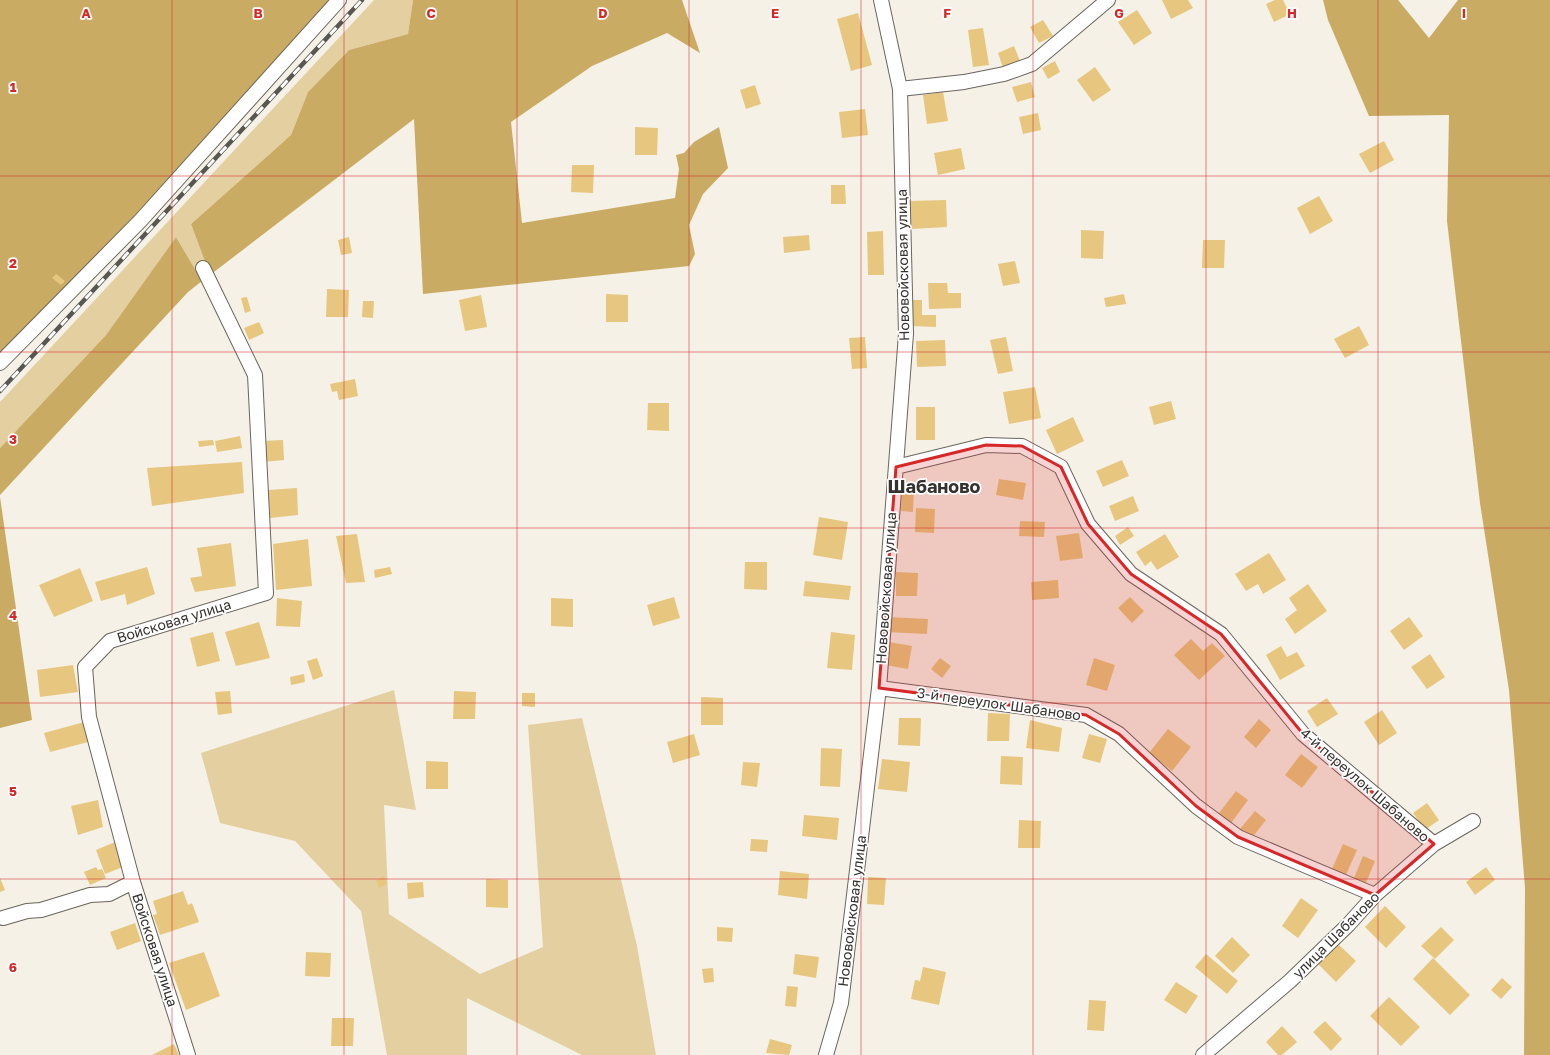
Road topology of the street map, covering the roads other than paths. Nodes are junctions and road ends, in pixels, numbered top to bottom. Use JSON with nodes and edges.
{"nodes":[{"id":1,"x":339,"y":0,"type":"edge"},
{"id":2,"x":881,"y":0,"type":"edge"},
{"id":3,"x":1108,"y":0,"type":"edge"},
{"id":4,"x":900,"y":89,"type":"junction"},
{"id":5,"x":203,"y":268,"type":"dead end"},
{"id":6,"x":0,"y":362,"type":"edge"},
{"id":7,"x":896,"y":467,"type":"junction"},
{"id":8,"x":879,"y":688,"type":"junction"},
{"id":9,"x":1473,"y":821,"type":"dead end"},
{"id":10,"x":1434,"y":844,"type":"junction"},
{"id":11,"x":133,"y":882,"type":"junction"},
{"id":12,"x":1375,"y":895,"type":"junction"},
{"id":13,"x":3,"y":918,"type":"dead end"},
{"id":14,"x":188,"y":1055,"type":"edge"},
{"id":15,"x":826,"y":1055,"type":"edge"},
{"id":16,"x":1203,"y":1055,"type":"edge"}],
"edges":[{"from":1,"to":6,"type":"street"},
{"from":2,"to":4,"type":"street","name":"Нововойсковая улица"},
{"from":3,"to":4,"type":"street"},
{"from":4,"to":7,"type":"street","name":"Нововойсковая улица"},
{"from":5,"to":11,"type":"street","name":"Войсковая улица"},
{"from":7,"to":8,"type":"street","name":"Нововойсковая улица"},
{"from":7,"to":10,"type":"street","name":"4-й переулок Шабаново"},
{"from":8,"to":12,"type":"street","name":"3-й переулок Шабаново"},
{"from":8,"to":15,"type":"street","name":"Нововойсковая улица"},
{"from":9,"to":10,"type":"street","name":"улица Шабаново"},
{"from":10,"to":12,"type":"street","name":"улица Шабаново"},
{"from":11,"to":13,"type":"street"},
{"from":11,"to":14,"type":"street","name":"Войсковая улица"},
{"from":12,"to":16,"type":"street","name":"улица Шабаново"}]}
